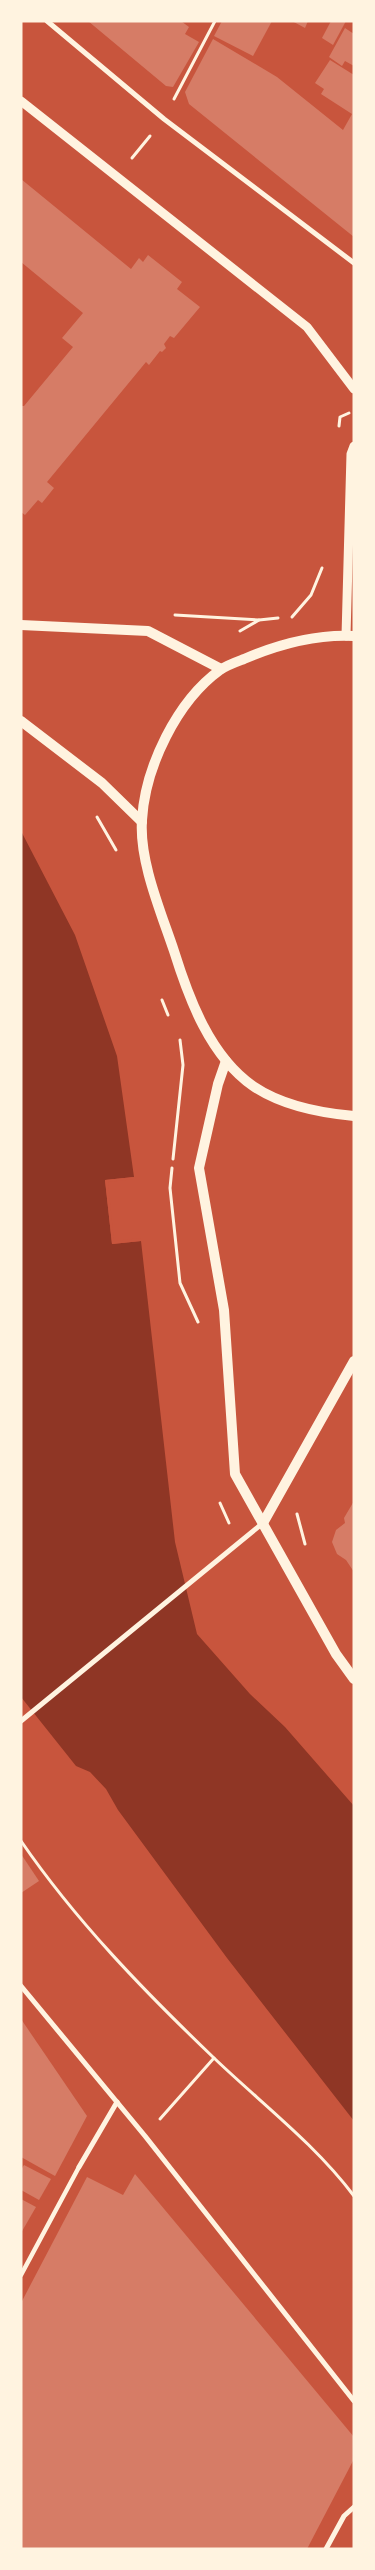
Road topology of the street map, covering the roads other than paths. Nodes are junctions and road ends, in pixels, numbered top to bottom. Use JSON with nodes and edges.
{"nodes":[{"id":1,"x":47,"y":21,"type":"edge"},
{"id":2,"x":21,"y":101,"type":"edge"},
{"id":3,"x":354,"y":263,"type":"edge"},
{"id":4,"x":354,"y":389,"type":"edge"},
{"id":5,"x":354,"y":446,"type":"edge"},
{"id":6,"x":21,"y":625,"type":"edge"},
{"id":7,"x":350,"y":636,"type":"edge"},
{"id":8,"x":220,"y":669,"type":"junction"},
{"id":9,"x":21,"y":721,"type":"edge"},
{"id":10,"x":142,"y":822,"type":"junction"},
{"id":11,"x":226,"y":1061,"type":"junction"},
{"id":12,"x":354,"y":1116,"type":"edge"},
{"id":13,"x":354,"y":1361,"type":"edge"},
{"id":14,"x":263,"y":1523,"type":"junction"},
{"id":15,"x":354,"y":1679,"type":"edge"},
{"id":16,"x":21,"y":1721,"type":"edge"},
{"id":17,"x":21,"y":1986,"type":"edge"},
{"id":18,"x":117,"y":2102,"type":"junction"},
{"id":19,"x":79,"y":2167,"type":"joint"},
{"id":20,"x":21,"y":2275,"type":"edge"},
{"id":21,"x":354,"y":2401,"type":"edge"},
{"id":22,"x":354,"y":2507,"type":"edge"},
{"id":23,"x":326,"y":2549,"type":"edge"}],
"edges":[{"from":1,"to":3,"type":"street"},
{"from":2,"to":4,"type":"street"},
{"from":5,"to":7,"type":"street"},
{"from":6,"to":8,"type":"main road"},
{"from":7,"to":8,"type":"main road"},
{"from":8,"to":10,"type":"main road"},
{"from":9,"to":10,"type":"main road"},
{"from":10,"to":11,"type":"main road"},
{"from":11,"to":12,"type":"main road"},
{"from":11,"to":14,"type":"main road"},
{"from":13,"to":14,"type":"main road"},
{"from":14,"to":15,"type":"main road"},
{"from":14,"to":16,"type":"street"},
{"from":17,"to":18,"type":"street"},
{"from":18,"to":19,"type":"street"},
{"from":18,"to":21,"type":"street"},
{"from":19,"to":20,"type":"street"},
{"from":22,"to":23,"type":"street"}]}
